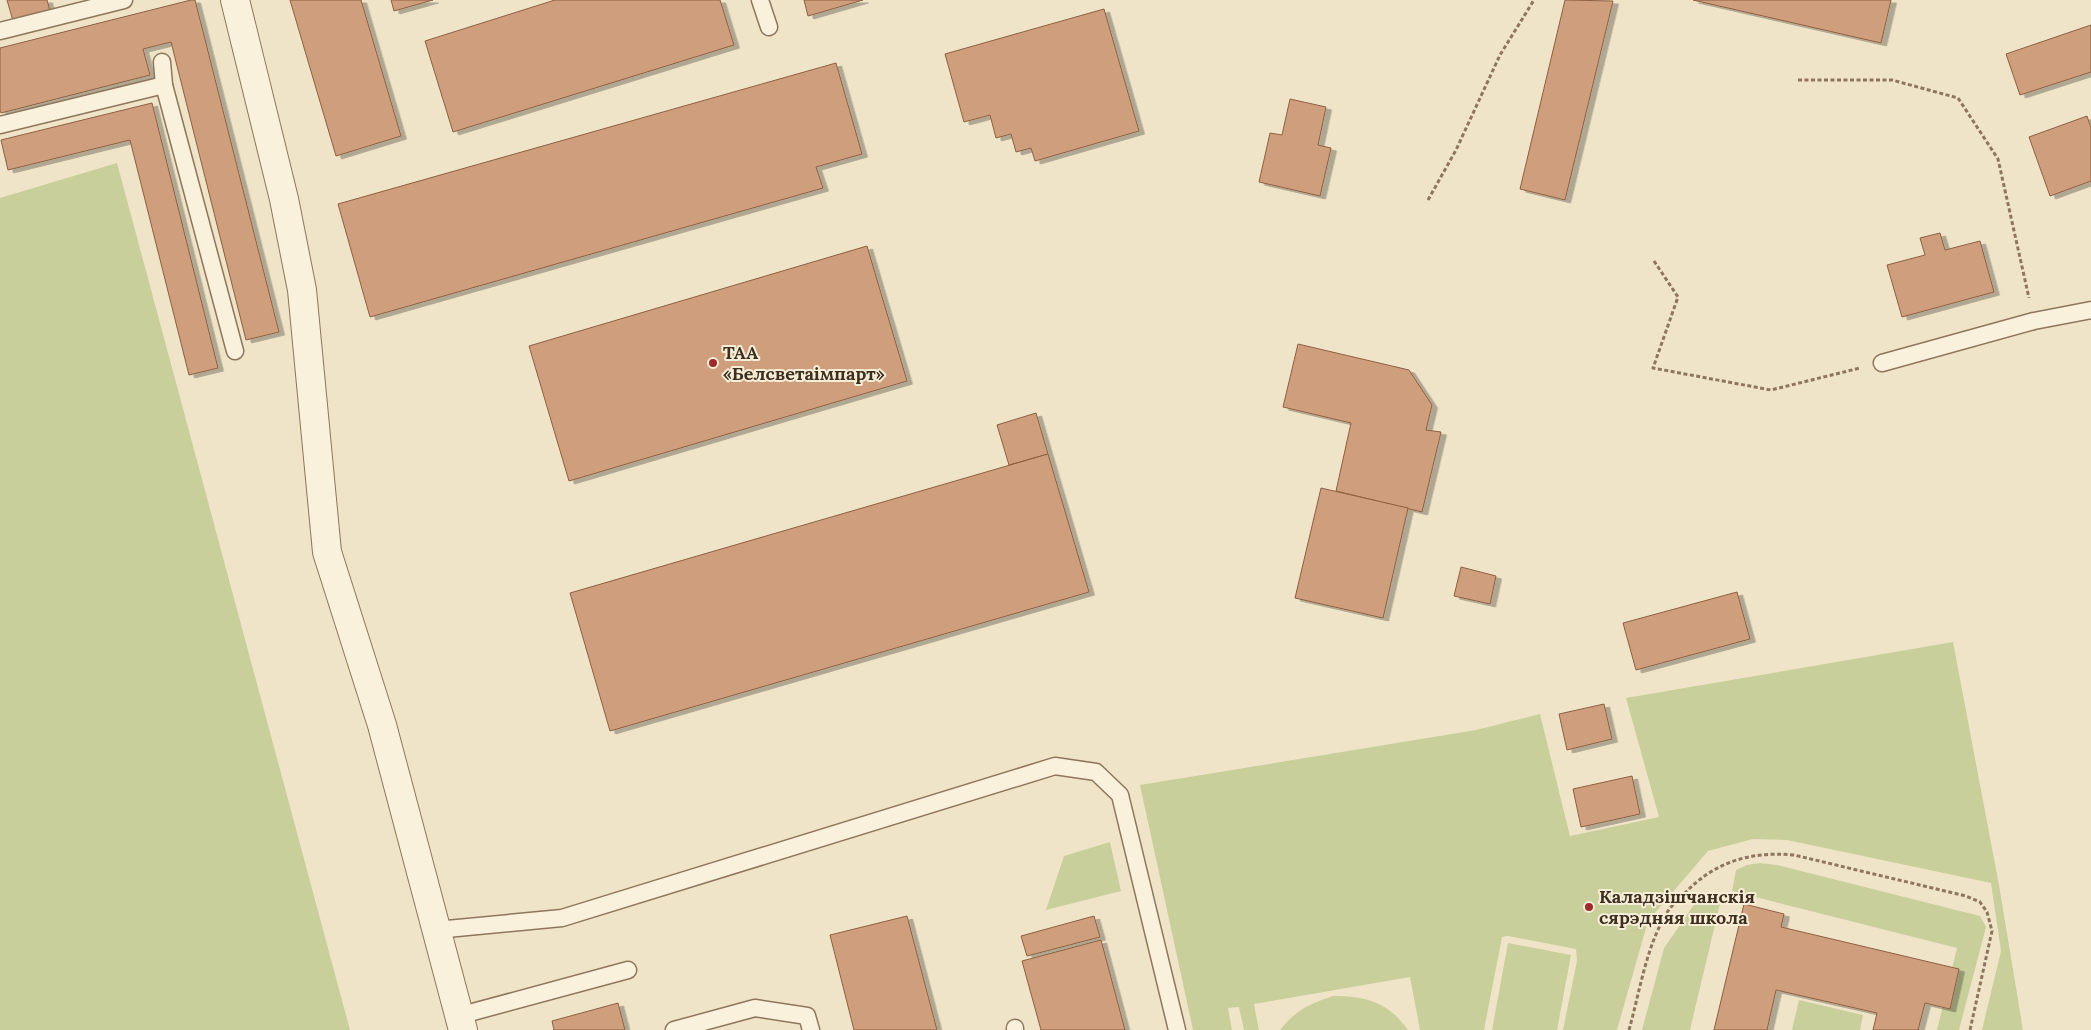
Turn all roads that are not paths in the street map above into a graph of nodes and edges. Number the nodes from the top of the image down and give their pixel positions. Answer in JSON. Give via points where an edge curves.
{"nodes":[{"id":1,"x":124,"y":0,"type":"edge"},
{"id":2,"x":235,"y":0,"type":"edge"},
{"id":3,"x":760,"y":0,"type":"edge"},
{"id":4,"x":68,"y":7,"type":"edge"},
{"id":5,"x":769,"y":27,"type":"dead end"},
{"id":6,"x":0,"y":31,"type":"edge"},
{"id":7,"x":162,"y":62,"type":"dead end"},
{"id":8,"x":164,"y":86,"type":"junction"},
{"id":9,"x":0,"y":125,"type":"edge"},
{"id":10,"x":2091,"y":310,"type":"edge"},
{"id":11,"x":235,"y":351,"type":"dead end"},
{"id":12,"x":1882,"y":363,"type":"road end"},
{"id":13,"x":436,"y":930,"type":"junction"},
{"id":14,"x":628,"y":970,"type":"dead end"},
{"id":15,"x":460,"y":1023,"type":"edge"},
{"id":16,"x":674,"y":1030,"type":"edge"},
{"id":17,"x":811,"y":1030,"type":"edge"},
{"id":18,"x":1177,"y":1030,"type":"edge"}],
"edges":[{"from":1,"to":4,"type":"lane"},
{"from":2,"to":13,"type":"street","via":[[284,199],[302,290],[327,552],[382,725]]},
{"from":3,"to":5,"type":"lane"},
{"from":4,"to":6,"type":"lane"},
{"from":7,"to":8,"type":"lane"},
{"from":8,"to":9,"type":"lane"},
{"from":8,"to":11,"type":"lane"},
{"from":10,"to":12,"type":"lane","via":[[2034,320]]},
{"from":13,"to":15,"type":"street"},
{"from":13,"to":18,"type":"lane","via":[[562,918],[1055,766],[1096,772],[1120,795]]},
{"from":14,"to":15,"type":"lane"},
{"from":16,"to":17,"type":"lane","via":[[755,1008],[807,1016]]}]}
